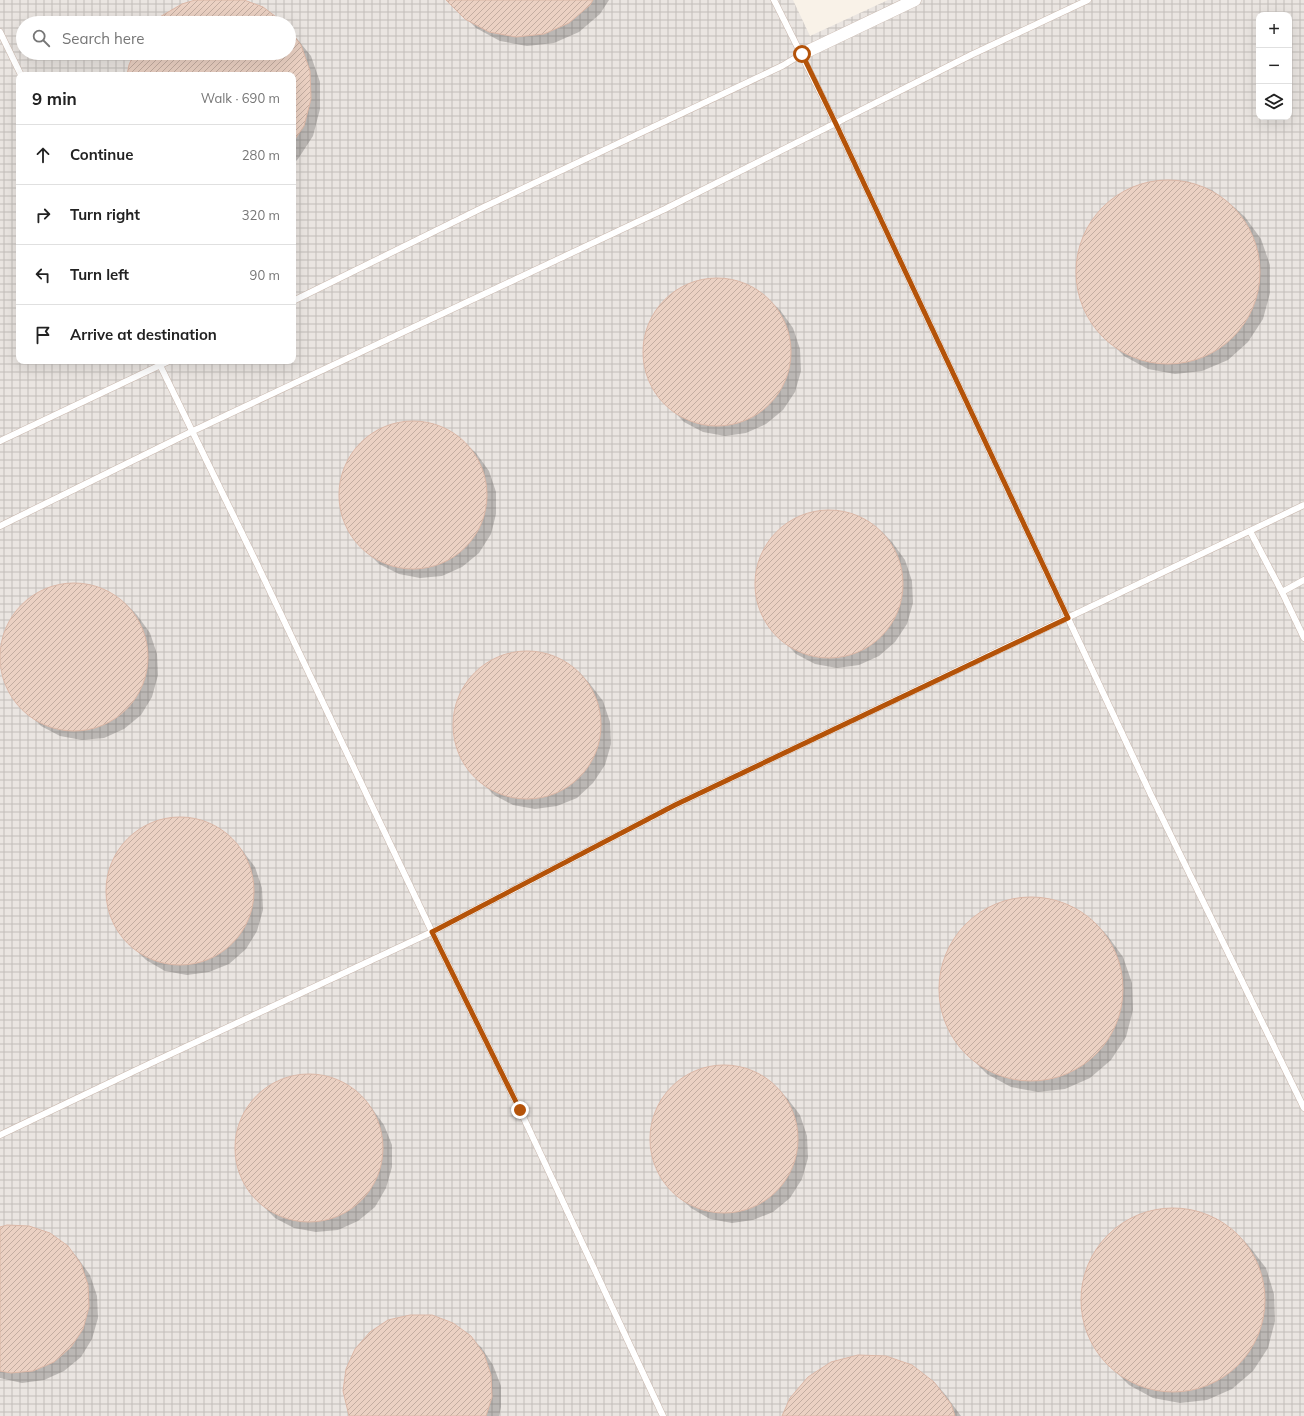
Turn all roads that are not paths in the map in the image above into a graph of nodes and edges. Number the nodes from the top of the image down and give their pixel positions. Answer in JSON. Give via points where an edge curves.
{"nodes":[{"id":1,"x":774,"y":0,"type":"edge"},
{"id":2,"x":915,"y":0,"type":"edge"},
{"id":3,"x":1088,"y":0,"type":"edge"},
{"id":4,"x":0,"y":32,"type":"edge"},
{"id":5,"x":802,"y":54,"type":"junction"},
{"id":6,"x":20,"y":72,"type":"edge"},
{"id":7,"x":836,"y":124,"type":"junction"},
{"id":8,"x":296,"y":300,"type":"edge"},
{"id":9,"x":157,"y":364,"type":"edge"},
{"id":10,"x":160,"y":364,"type":"edge"},
{"id":11,"x":193,"y":431,"type":"junction"},
{"id":12,"x":0,"y":441,"type":"edge"},
{"id":13,"x":1304,"y":505,"type":"edge"},
{"id":14,"x":0,"y":526,"type":"edge"},
{"id":15,"x":1250,"y":531,"type":"junction"},
{"id":16,"x":1304,"y":580,"type":"edge"},
{"id":17,"x":1282,"y":592,"type":"junction"},
{"id":18,"x":1068,"y":618,"type":"junction"},
{"id":19,"x":1304,"y":638,"type":"edge"},
{"id":20,"x":432,"y":932,"type":"junction"},
{"id":21,"x":1304,"y":1108,"type":"edge"},
{"id":22,"x":0,"y":1135,"type":"edge"},
{"id":23,"x":663,"y":1416,"type":"edge"}],
"edges":[{"from":1,"to":5,"type":"lane"},
{"from":2,"to":5,"type":"street"},
{"from":3,"to":7,"type":"lane","via":[[971,55]]},
{"from":4,"to":6,"type":"lane"},
{"from":5,"to":7,"type":"lane"},
{"from":5,"to":8,"type":"lane","via":[[782,66]]},
{"from":7,"to":11,"type":"lane","via":[[666,209]]},
{"from":7,"to":18,"type":"lane"},
{"from":9,"to":12,"type":"lane"},
{"from":10,"to":11,"type":"lane"},
{"from":11,"to":14,"type":"lane"},
{"from":11,"to":20,"type":"lane"},
{"from":13,"to":15,"type":"lane"},
{"from":15,"to":17,"type":"lane"},
{"from":15,"to":18,"type":"lane"},
{"from":16,"to":17,"type":"lane"},
{"from":17,"to":19,"type":"lane"},
{"from":18,"to":20,"type":"lane","via":[[675,805]]},
{"from":18,"to":21,"type":"lane","via":[[1151,795]]},
{"from":20,"to":22,"type":"lane"},
{"from":20,"to":23,"type":"lane","via":[[520,1110]]}]}
